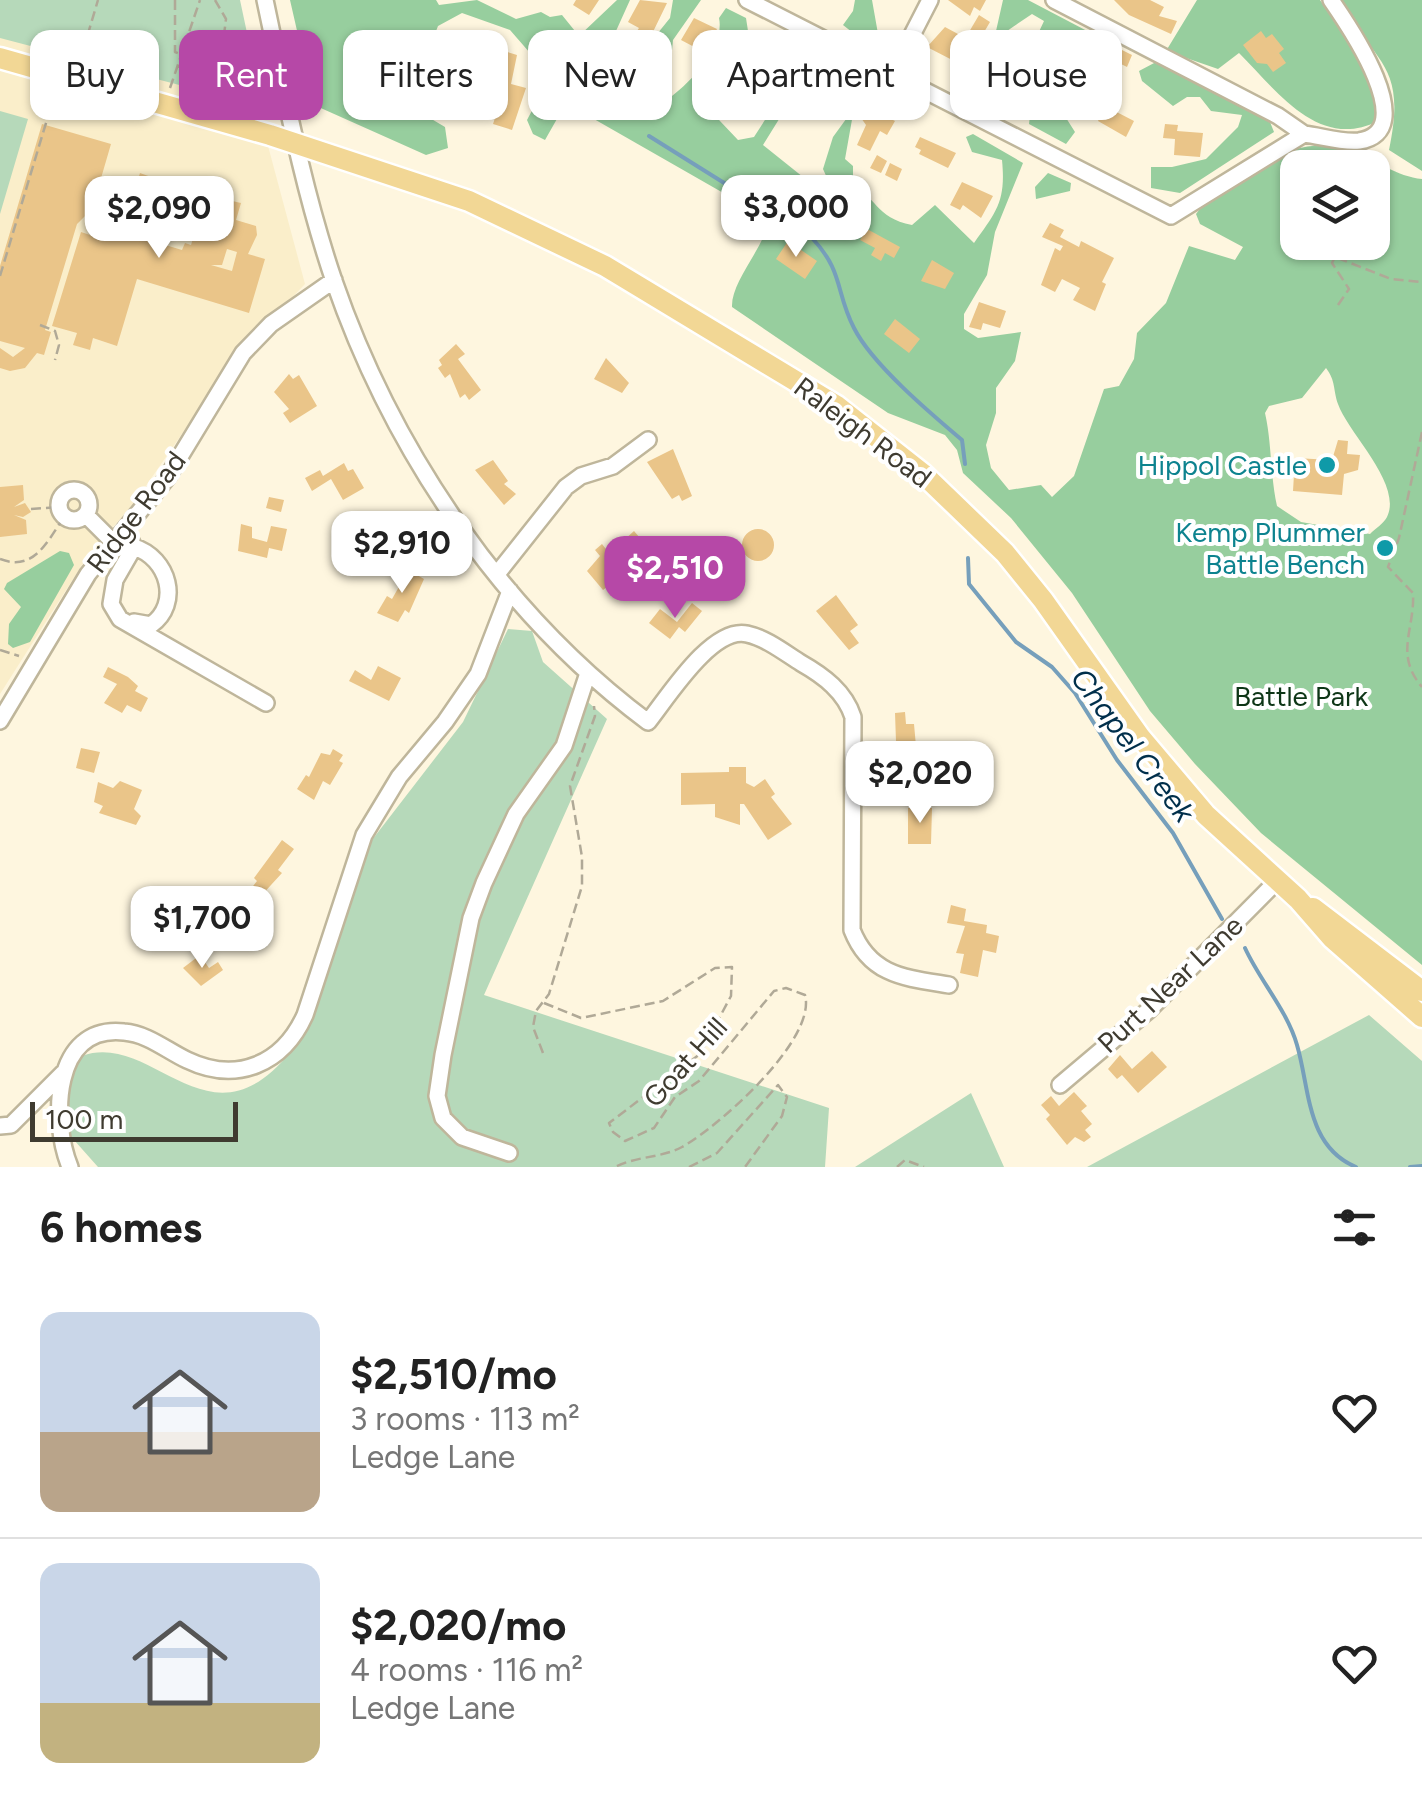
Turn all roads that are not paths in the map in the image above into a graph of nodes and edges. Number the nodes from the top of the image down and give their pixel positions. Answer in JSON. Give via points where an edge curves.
{"nodes":[{"id":1,"x":265,"y":0,"type":"edge"},
{"id":2,"x":747,"y":0,"type":"edge"},
{"id":3,"x":930,"y":0,"type":"edge"},
{"id":4,"x":1054,"y":0,"type":"edge"},
{"id":5,"x":1330,"y":0,"type":"edge"},
{"id":6,"x":806,"y":30,"type":"edge"},
{"id":7,"x":915,"y":30,"type":"edge"},
{"id":8,"x":0,"y":58,"type":"edge"},
{"id":9,"x":930,"y":93,"type":"edge"},
{"id":10,"x":1304,"y":134,"type":"junction"},
{"id":11,"x":295,"y":143,"type":"junction"},
{"id":12,"x":334,"y":280,"type":"junction"},
{"id":13,"x":648,"y":440,"type":"dead end"},
{"id":14,"x":86,"y":515,"type":"junction"},
{"id":15,"x":125,"y":530,"type":"junction"},
{"id":16,"x":113,"y":542,"type":"junction"},
{"id":17,"x":134,"y":546,"type":"junction"},
{"id":18,"x":497,"y":574,"type":"junction"},
{"id":19,"x":510,"y":591,"type":"junction"},
{"id":20,"x":120,"y":618,"type":"junction"},
{"id":21,"x":587,"y":676,"type":"junction"},
{"id":22,"x":266,"y":703,"type":"dead end"},
{"id":23,"x":0,"y":720,"type":"edge"},
{"id":24,"x":1277,"y":881,"type":"junction"},
{"id":25,"x":1298,"y":899,"type":"junction"},
{"id":26,"x":949,"y":985,"type":"dead end"},
{"id":27,"x":1422,"y":991,"type":"edge"},
{"id":28,"x":1422,"y":1018,"type":"edge"},
{"id":29,"x":63,"y":1073,"type":"junction"},
{"id":30,"x":1060,"y":1085,"type":"dead end"},
{"id":31,"x":0,"y":1126,"type":"edge"},
{"id":32,"x":513,"y":1159,"type":"edge"},
{"id":33,"x":70,"y":1167,"type":"edge"}],
"edges":[{"from":1,"to":11,"type":"street"},
{"from":2,"to":6,"type":"street"},
{"from":3,"to":7,"type":"street"},
{"from":4,"to":10,"type":"street"},
{"from":5,"to":10,"type":"street","via":[[1390,90],[1390,114],[1376,134],[1356,142]]},
{"from":8,"to":11,"type":"main road","name":"Raleigh Road"},
{"from":9,"to":10,"type":"street","via":[[1171,216]]},
{"from":11,"to":12,"type":"street"},
{"from":11,"to":24,"type":"main road","name":"Raleigh Road","via":[[468,200],[542,232],[837,406],[1004,553],[1164,768]]},
{"from":12,"to":15,"type":"street","name":"Ridge Road","via":[[254,340],[168,478]]},
{"from":12,"to":18,"type":"street","via":[[428,479]]},
{"from":13,"to":18,"type":"street","via":[[614,466],[566,487]]},
{"from":14,"to":14,"type":"street","via":[[88,498],[78,490],[65,493],[62,512],[76,520]]},
{"from":14,"to":16,"type":"street"},
{"from":15,"to":16,"type":"street","name":"Ridge Road"},
{"from":15,"to":17,"type":"street"},
{"from":16,"to":23,"type":"street","name":"Ridge Road"},
{"from":17,"to":20,"type":"street","via":[[112,592]]},
{"from":17,"to":20,"type":"street","via":[[167,580],[168,608],[151,625]]},
{"from":18,"to":19,"type":"street"},
{"from":19,"to":21,"type":"street"},
{"from":19,"to":29,"type":"street","via":[[470,687],[364,834],[305,1014],[285,1048],[264,1064],[222,1070],[140,1035],[109,1032],[84,1042]]},
{"from":20,"to":22,"type":"street"},
{"from":21,"to":26,"type":"street","via":[[648,722],[716,641],[745,634],[811,668],[842,693],[853,717],[852,930],[876,966],[894,976]]},
{"from":21,"to":32,"type":"street","via":[[564,746],[516,814],[484,883],[443,1055],[437,1096],[443,1118],[462,1137]]},
{"from":24,"to":25,"type":"main road","name":"Raleigh Road"},
{"from":24,"to":30,"type":"street","name":"Purt Near Lane","via":[[1150,1009]]},
{"from":25,"to":27,"type":"main road","name":"Raleigh Road"},
{"from":25,"to":28,"type":"main road","name":"Raleigh Road"},
{"from":29,"to":31,"type":"street","via":[[11,1125]]},
{"from":29,"to":33,"type":"street","via":[[61,1125]]}]}
